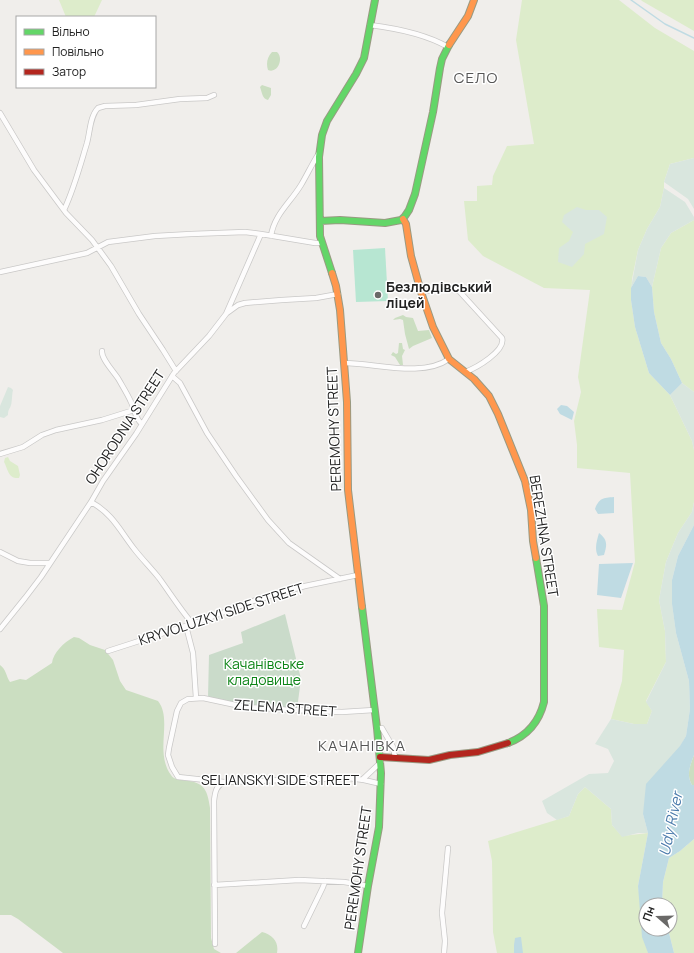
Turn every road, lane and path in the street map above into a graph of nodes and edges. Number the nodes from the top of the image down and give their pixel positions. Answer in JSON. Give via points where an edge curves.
{"nodes":[{"id":1,"x":375,"y":0,"type":"edge"},
{"id":2,"x":474,"y":0,"type":"edge"},
{"id":3,"x":370,"y":25,"type":"junction"},
{"id":4,"x":448,"y":47,"type":"junction"},
{"id":5,"x":214,"y":95,"type":"dead end"},
{"id":6,"x":0,"y":113,"type":"edge"},
{"id":7,"x":320,"y":151,"type":"junction"},
{"id":8,"x":64,"y":210,"type":"junction"},
{"id":9,"x":403,"y":219,"type":"junction"},
{"id":10,"x":320,"y":221,"type":"junction"},
{"id":11,"x":261,"y":234,"type":"junction"},
{"id":12,"x":271,"y":236,"type":"junction"},
{"id":13,"x":322,"y":243,"type":"junction"},
{"id":14,"x":98,"y":248,"type":"junction"},
{"id":15,"x":0,"y":272,"type":"edge"},
{"id":16,"x":421,"y":292,"type":"junction"},
{"id":17,"x":338,"y":294,"type":"junction"},
{"id":18,"x":226,"y":314,"type":"junction"},
{"id":19,"x":102,"y":352,"type":"dead end"},
{"id":20,"x":449,"y":359,"type":"junction"},
{"id":21,"x":344,"y":363,"type":"junction"},
{"id":22,"x":176,"y":371,"type":"junction"},
{"id":23,"x":465,"y":372,"type":"junction"},
{"id":24,"x":172,"y":376,"type":"junction"},
{"id":25,"x":134,"y":410,"type":"junction"},
{"id":26,"x":142,"y":424,"type":"junction"},
{"id":27,"x":0,"y":454,"type":"edge"},
{"id":28,"x":91,"y":502,"type":"junction"},
{"id":29,"x":0,"y":552,"type":"edge"},
{"id":30,"x":50,"y":563,"type":"junction"},
{"id":31,"x":358,"y":575,"type":"junction"},
{"id":32,"x":340,"y":578,"type":"junction"},
{"id":33,"x":192,"y":623,"type":"junction"},
{"id":34,"x":186,"y":626,"type":"junction"},
{"id":35,"x":0,"y":629,"type":"edge"},
{"id":36,"x":108,"y":651,"type":"dead end"},
{"id":37,"x":196,"y":698,"type":"junction"},
{"id":38,"x":374,"y":710,"type":"junction"},
{"id":39,"x":377,"y":728,"type":"junction"},
{"id":40,"x":395,"y":757,"type":"junction"},
{"id":41,"x":380,"y":760,"type":"junction"},
{"id":42,"x":362,"y":779,"type":"junction"},
{"id":43,"x":224,"y":782,"type":"junction"},
{"id":44,"x":381,"y":784,"type":"junction"},
{"id":45,"x":448,"y":848,"type":"dead end"},
{"id":46,"x":325,"y":881,"type":"junction"},
{"id":47,"x":214,"y":885,"type":"junction"},
{"id":48,"x":368,"y":886,"type":"junction"},
{"id":49,"x":304,"y":926,"type":"dead end"},
{"id":50,"x":215,"y":944,"type":"dead end"},
{"id":51,"x":358,"y":953,"type":"edge"},
{"id":52,"x":444,"y":953,"type":"edge"}],
"edges":[{"from":1,"to":3,"type":"street"},
{"from":2,"to":4,"type":"street","via":[[467,18]]},
{"from":3,"to":4,"type":"street","via":[[408,32],[436,40]]},
{"from":3,"to":7,"type":"street","via":[[367,49],[362,62],[327,121]]},
{"from":4,"to":9,"type":"street","via":[[441,63],[429,133],[412,202]]},
{"from":5,"to":8,"type":"street","via":[[207,98],[98,108],[93,116],[89,137]]},
{"from":6,"to":8,"type":"street","via":[[31,166]]},
{"from":7,"to":10,"type":"street","name":"PEREMOHY STREET"},
{"from":7,"to":12,"type":"street","via":[[300,186],[276,218]]},
{"from":8,"to":14,"type":"street"},
{"from":9,"to":10,"type":"street","via":[[390,223],[339,219]]},
{"from":9,"to":16,"type":"street","name":"BEREZHNA STREET"},
{"from":10,"to":13,"type":"street","name":"PEREMOHY STREET"},
{"from":11,"to":12,"type":"street"},
{"from":11,"to":14,"type":"street","via":[[228,232],[155,236],[108,242]]},
{"from":11,"to":18,"type":"street","name":"OHORODNIA STREET"},
{"from":12,"to":13,"type":"street"},
{"from":13,"to":17,"type":"street","name":"PEREMOHY STREET"},
{"from":14,"to":15,"type":"street","via":[[78,256]]},
{"from":14,"to":22,"type":"street"},
{"from":16,"to":20,"type":"street","name":"BEREZHNA STREET"},
{"from":16,"to":23,"type":"street","via":[[459,291],[502,338],[502,345],[496,352],[478,366]]},
{"from":17,"to":18,"type":"street","via":[[245,303]]},
{"from":17,"to":21,"type":"street","name":"PEREMOHY STREET"},
{"from":18,"to":22,"type":"street","name":"OHORODNIA STREET"},
{"from":19,"to":25,"type":"street","via":[[102,358],[118,378]]},
{"from":20,"to":21,"type":"street","via":[[439,365],[416,368]]},
{"from":20,"to":23,"type":"street","name":"BEREZHNA STREET"},
{"from":21,"to":31,"type":"street","name":"PEREMOHY STREET","via":[[347,402],[347,482]]},
{"from":22,"to":24,"type":"street","name":"OHORODNIA STREET"},
{"from":23,"to":40,"type":"street","name":"BEREZHNA STREET","via":[[482,388],[493,404],[527,487],[544,606],[544,708],[532,729],[498,747],[427,760]]},
{"from":24,"to":26,"type":"street","name":"OHORODNIA STREET"},
{"from":24,"to":32,"type":"street","via":[[180,383],[207,432],[268,520],[295,548]]},
{"from":25,"to":26,"type":"street"},
{"from":25,"to":27,"type":"street","via":[[56,430],[23,447]]},
{"from":26,"to":28,"type":"street","name":"OHORODNIA STREET"},
{"from":28,"to":30,"type":"street","name":"OHORODNIA STREET"},
{"from":28,"to":33,"type":"street","via":[[111,517]]},
{"from":29,"to":30,"type":"street","via":[[18,561]]},
{"from":30,"to":35,"type":"street","name":"OHORODNIA STREET","via":[[34,588]]},
{"from":31,"to":32,"type":"street","name":"KRYVOLUZKYI SIDE STREET"},
{"from":31,"to":38,"type":"street","name":"PEREMOHY STREET"},
{"from":32,"to":33,"type":"street","name":"KRYVOLUZKYI SIDE STREET","via":[[264,598]]},
{"from":33,"to":34,"type":"street","name":"KRYVOLUZKYI SIDE STREET"},
{"from":34,"to":36,"type":"street","name":"KRYVOLUZKYI SIDE STREET"},
{"from":34,"to":37,"type":"street","via":[[193,653]]},
{"from":37,"to":38,"type":"street","name":"ZELENA STREET","via":[[253,708],[339,712]]},
{"from":37,"to":43,"type":"street","name":"SELIANSKYI SIDE STREET","via":[[181,703],[175,719],[168,756],[178,777]]},
{"from":38,"to":39,"type":"street","name":"PEREMOHY STREET"},
{"from":39,"to":40,"type":"street","via":[[382,728],[393,747]]},
{"from":39,"to":41,"type":"street","name":"PEREMOHY STREET"},
{"from":40,"to":41,"type":"street","name":"BEREZHNA STREET"},
{"from":41,"to":42,"type":"street"},
{"from":41,"to":44,"type":"street","name":"PEREMOHY STREET"},
{"from":42,"to":43,"type":"street","name":"SELIANSKYI SIDE STREET"},
{"from":42,"to":44,"type":"street","name":"SELIANSKYI SIDE STREET"},
{"from":43,"to":47,"type":"street","via":[[216,789],[214,801]]},
{"from":44,"to":48,"type":"street","name":"PEREMOHY STREET","via":[[379,827]]},
{"from":45,"to":52,"type":"street","via":[[442,913]]},
{"from":46,"to":47,"type":"street","via":[[297,880]]},
{"from":46,"to":48,"type":"street"},
{"from":46,"to":49,"type":"street"},
{"from":47,"to":50,"type":"street"},
{"from":48,"to":51,"type":"street","name":"PEREMOHY STREET"}]}
